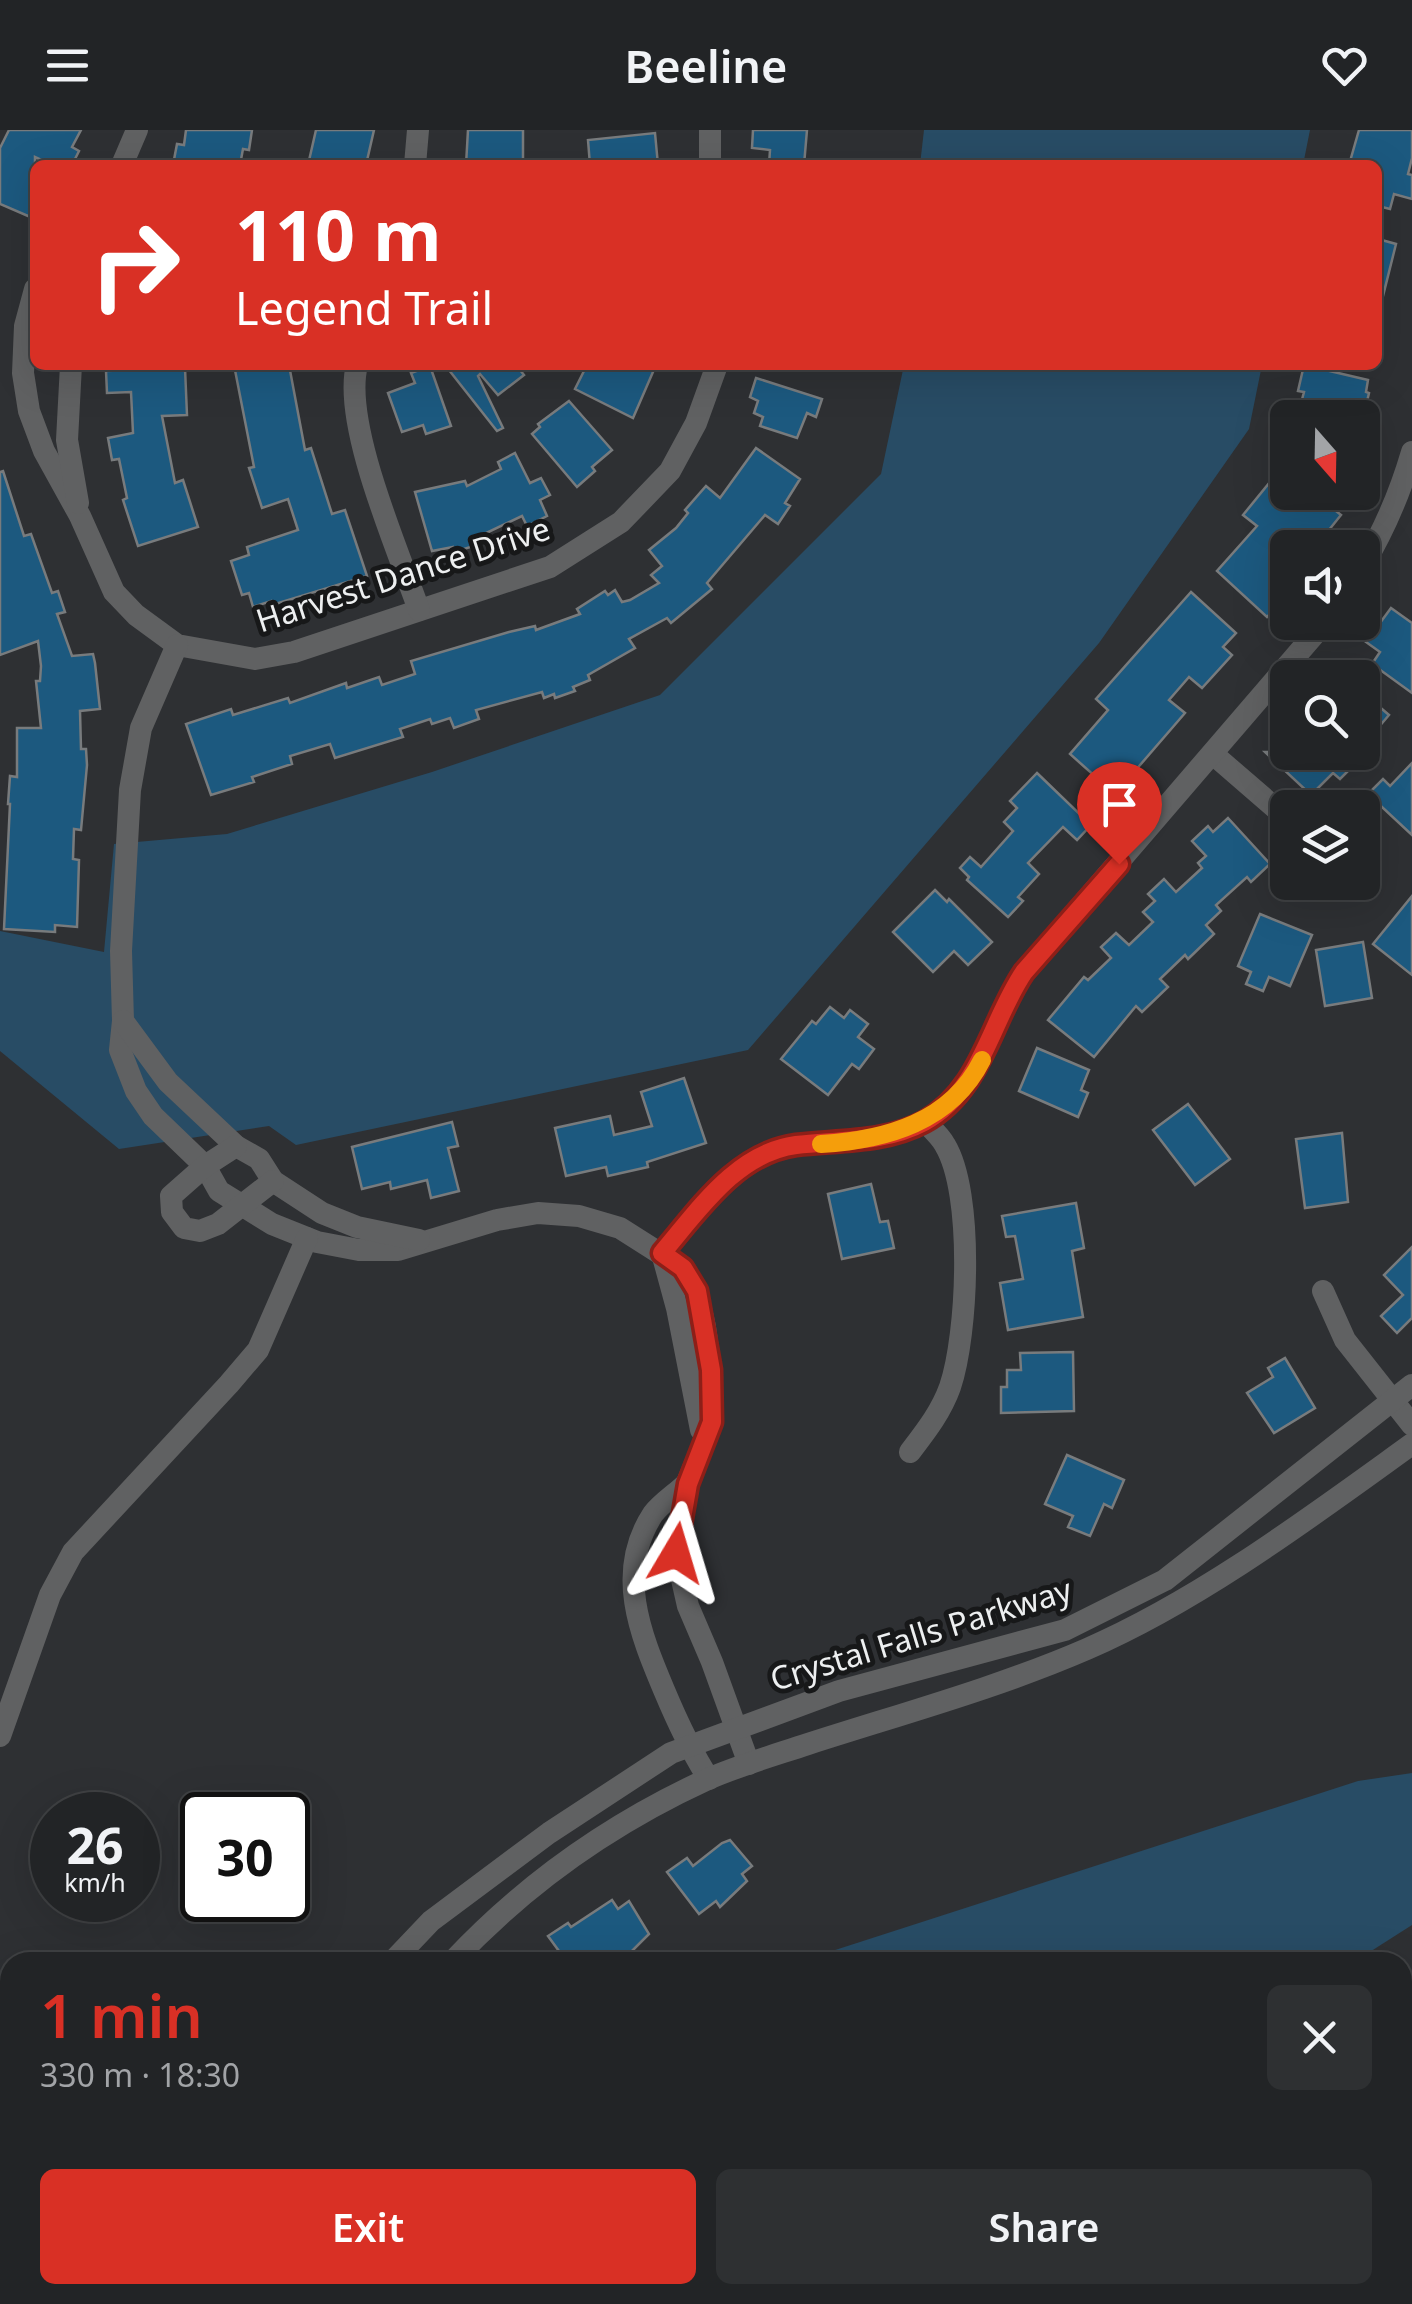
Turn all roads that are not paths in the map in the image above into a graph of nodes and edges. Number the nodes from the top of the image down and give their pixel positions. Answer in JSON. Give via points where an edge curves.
{"nodes":[{"id":1,"x":138,"y":130,"type":"edge"},
{"id":2,"x":418,"y":130,"type":"edge"},
{"id":3,"x":710,"y":130,"type":"edge"},
{"id":4,"x":124,"y":160,"type":"edge"},
{"id":5,"x":415,"y":160,"type":"edge"},
{"id":6,"x":710,"y":160,"type":"edge"},
{"id":7,"x":30,"y":310,"type":"edge"},
{"id":8,"x":29,"y":363,"type":"edge"},
{"id":9,"x":64,"y":370,"type":"edge"},
{"id":10,"x":356,"y":370,"type":"edge"},
{"id":11,"x":715,"y":370,"type":"edge"},
{"id":12,"x":1412,"y":452,"type":"edge"},
{"id":13,"x":80,"y":516,"type":"junction"},
{"id":14,"x":1380,"y":533,"type":"edge"},
{"id":15,"x":419,"y":610,"type":"junction"},
{"id":16,"x":1310,"y":640,"type":"edge"},
{"id":17,"x":177,"y":645,"type":"junction"},
{"id":18,"x":1214,"y":755,"type":"junction"},
{"id":19,"x":1270,"y":803,"type":"edge"},
{"id":20,"x":123,"y":1021,"type":"junction"},
{"id":21,"x":925,"y":1122,"type":"junction"},
{"id":22,"x":236,"y":1146,"type":"junction"},
{"id":23,"x":205,"y":1166,"type":"junction"},
{"id":24,"x":273,"y":1182,"type":"junction"},
{"id":25,"x":242,"y":1206,"type":"junction"},
{"id":26,"x":307,"y":1238,"type":"junction"},
{"id":27,"x":424,"y":1240,"type":"junction"},
{"id":28,"x":662,"y":1253,"type":"junction"},
{"id":29,"x":1323,"y":1291,"type":"dead end"},
{"id":30,"x":1412,"y":1385,"type":"edge"},
{"id":31,"x":1392,"y":1402,"type":"junction"},
{"id":32,"x":1412,"y":1426,"type":"edge"},
{"id":33,"x":1412,"y":1444,"type":"edge"},
{"id":34,"x":910,"y":1452,"type":"dead end"},
{"id":35,"x":688,"y":1484,"type":"junction"},
{"id":36,"x":737,"y":1730,"type":"junction"},
{"id":37,"x":0,"y":1736,"type":"edge"},
{"id":38,"x":688,"y":1747,"type":"junction"},
{"id":39,"x":749,"y":1764,"type":"junction"},
{"id":40,"x":709,"y":1779,"type":"junction"},
{"id":41,"x":402,"y":1952,"type":"edge"},
{"id":42,"x":461,"y":1952,"type":"edge"}],
"edges":[{"from":1,"to":4,"type":"street"},
{"from":2,"to":5,"type":"street"},
{"from":3,"to":6,"type":"street"},
{"from":7,"to":8,"type":"street","name":"Harvest Dance Drive"},
{"from":8,"to":13,"type":"street","name":"Harvest Dance Drive","via":[[29,411]]},
{"from":9,"to":13,"type":"street","name":"Harvest Dance Drive"},
{"from":10,"to":15,"type":"street","via":[[355,417]]},
{"from":11,"to":15,"type":"street","name":"Harvest Dance Drive","via":[[670,471],[620,522],[550,567]]},
{"from":12,"to":14,"type":"street"},
{"from":13,"to":17,"type":"street","name":"Harvest Dance Drive","via":[[114,592]]},
{"from":15,"to":17,"type":"street","name":"Harvest Dance Drive","via":[[255,659]]},
{"from":16,"to":18,"type":"street"},
{"from":17,"to":20,"type":"street","via":[[151,698],[134,763]]},
{"from":18,"to":19,"type":"street"},
{"from":18,"to":21,"type":"street","via":[[1024,972],[980,1066]]},
{"from":20,"to":22,"type":"street","via":[[168,1082]]},
{"from":20,"to":23,"type":"street","via":[[120,1050],[136,1091]]},
{"from":21,"to":28,"type":"street","via":[[867,1140],[764,1155],[716,1190]]},
{"from":21,"to":34,"type":"street","via":[[945,1144],[958,1178],[965,1266],[951,1384]]},
{"from":22,"to":23,"type":"street"},
{"from":22,"to":24,"type":"street","via":[[259,1159]]},
{"from":23,"to":25,"type":"street","via":[[219,1191]]},
{"from":23,"to":25,"type":"street","via":[[171,1196],[172,1212],[184,1228],[200,1231]]},
{"from":24,"to":25,"type":"street"},
{"from":24,"to":27,"type":"street","via":[[357,1227]]},
{"from":25,"to":26,"type":"street"},
{"from":26,"to":27,"type":"street","via":[[359,1250],[398,1250]]},
{"from":26,"to":37,"type":"street","via":[[258,1350],[73,1552],[50,1595]]},
{"from":27,"to":28,"type":"street","via":[[538,1213],[620,1228]]},
{"from":28,"to":35,"type":"street","via":[[704,1445]]},
{"from":29,"to":31,"type":"street","via":[[1345,1340]]},
{"from":30,"to":31,"type":"street","name":"Crystal Falls Parkway"},
{"from":31,"to":32,"type":"street"},
{"from":31,"to":36,"type":"street","name":"Crystal Falls Parkway","via":[[1165,1580],[1065,1630],[838,1691]]},
{"from":33,"to":39,"type":"street","name":"Crystal Falls Parkway","via":[[1165,1610],[1088,1649]]},
{"from":35,"to":36,"type":"street","via":[[676,1553],[681,1580]]},
{"from":35,"to":38,"type":"street","via":[[654,1513],[638,1547],[632,1590],[641,1637]]},
{"from":36,"to":38,"type":"street","name":"Crystal Falls Parkway"},
{"from":36,"to":39,"type":"street"},
{"from":38,"to":40,"type":"street"},
{"from":38,"to":41,"type":"street","name":"Crystal Falls Parkway","via":[[549,1833],[431,1921]]},
{"from":39,"to":40,"type":"street","name":"Crystal Falls Parkway"},
{"from":40,"to":42,"type":"street","name":"Crystal Falls Parkway","via":[[537,1881]]}]}
